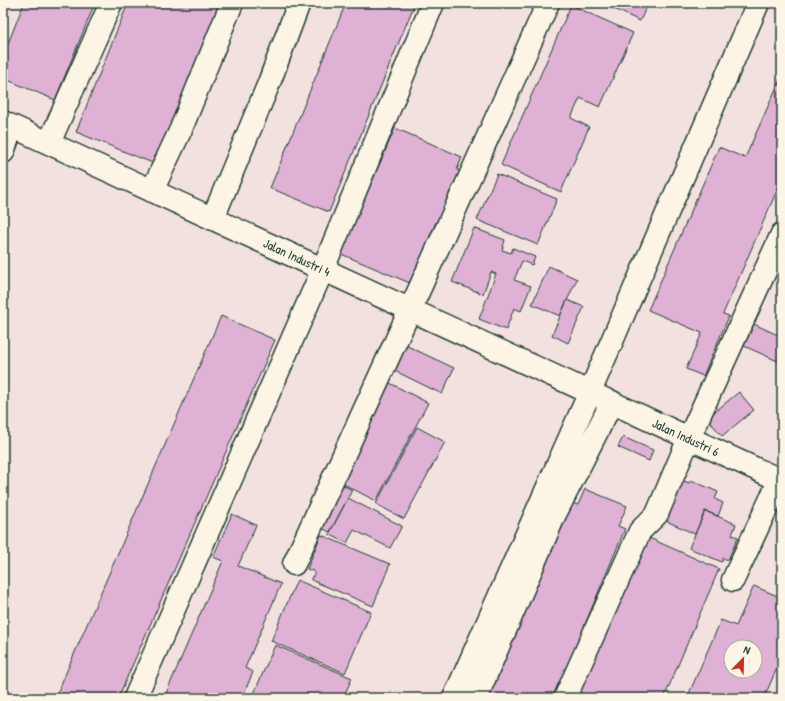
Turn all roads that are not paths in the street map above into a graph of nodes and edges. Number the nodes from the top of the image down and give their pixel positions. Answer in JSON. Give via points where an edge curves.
{"nodes":[{"id":1,"x":110,"y":3,"type":"edge"},
{"id":2,"x":232,"y":3,"type":"edge"},
{"id":3,"x":300,"y":3,"type":"edge"},
{"id":4,"x":433,"y":3,"type":"edge"},
{"id":5,"x":548,"y":3,"type":"edge"},
{"id":6,"x":758,"y":3,"type":"edge"},
{"id":7,"x":8,"y":124,"type":"edge"},
{"id":8,"x":49,"y":143,"type":"junction"},
{"id":9,"x":3,"y":152,"type":"edge"},
{"id":10,"x":152,"y":191,"type":"junction"},
{"id":11,"x":213,"y":218,"type":"junction"},
{"id":12,"x":782,"y":234,"type":"edge"},
{"id":13,"x":323,"y":269,"type":"junction"},
{"id":14,"x":410,"y":310,"type":"junction"},
{"id":15,"x":590,"y":392,"type":"junction"},
{"id":16,"x":612,"y":402,"type":"junction"},
{"id":17,"x":689,"y":438,"type":"junction"},
{"id":18,"x":781,"y":479,"type":"edge"},
{"id":19,"x":294,"y":564,"type":"dead end"},
{"id":20,"x":733,"y":580,"type":"dead end"},
{"id":21,"x":135,"y":698,"type":"edge"},
{"id":22,"x":454,"y":698,"type":"edge"},
{"id":23,"x":476,"y":698,"type":"edge"},
{"id":24,"x":566,"y":698,"type":"edge"}],
"edges":[{"from":1,"to":8,"type":"street"},
{"from":2,"to":10,"type":"street","via":[[181,129]]},
{"from":3,"to":11,"type":"street"},
{"from":4,"to":13,"type":"street"},
{"from":5,"to":14,"type":"street"},
{"from":6,"to":15,"type":"street"},
{"from":7,"to":8,"type":"street","name":"Jalan Industri 4"},
{"from":7,"to":9,"type":"street"},
{"from":8,"to":10,"type":"street","name":"Jalan Industri 4"},
{"from":10,"to":11,"type":"street","name":"Jalan Industri 4"},
{"from":11,"to":13,"type":"street","name":"Jalan Industri 4"},
{"from":12,"to":17,"type":"street"},
{"from":13,"to":14,"type":"street","name":"Jalan Industri 4"},
{"from":13,"to":21,"type":"street"},
{"from":14,"to":15,"type":"street","name":"Jalan Industri 4"},
{"from":14,"to":19,"type":"street"},
{"from":15,"to":16,"type":"street","name":"Jalan Industri 6"},
{"from":15,"to":22,"type":"street"},
{"from":16,"to":17,"type":"street","name":"Jalan Industri 6"},
{"from":16,"to":23,"type":"street","via":[[555,514]]},
{"from":17,"to":18,"type":"street","name":"Jalan Industri 6"},
{"from":17,"to":24,"type":"street","via":[[657,514],[640,531]]},
{"from":18,"to":20,"type":"street"}]}
